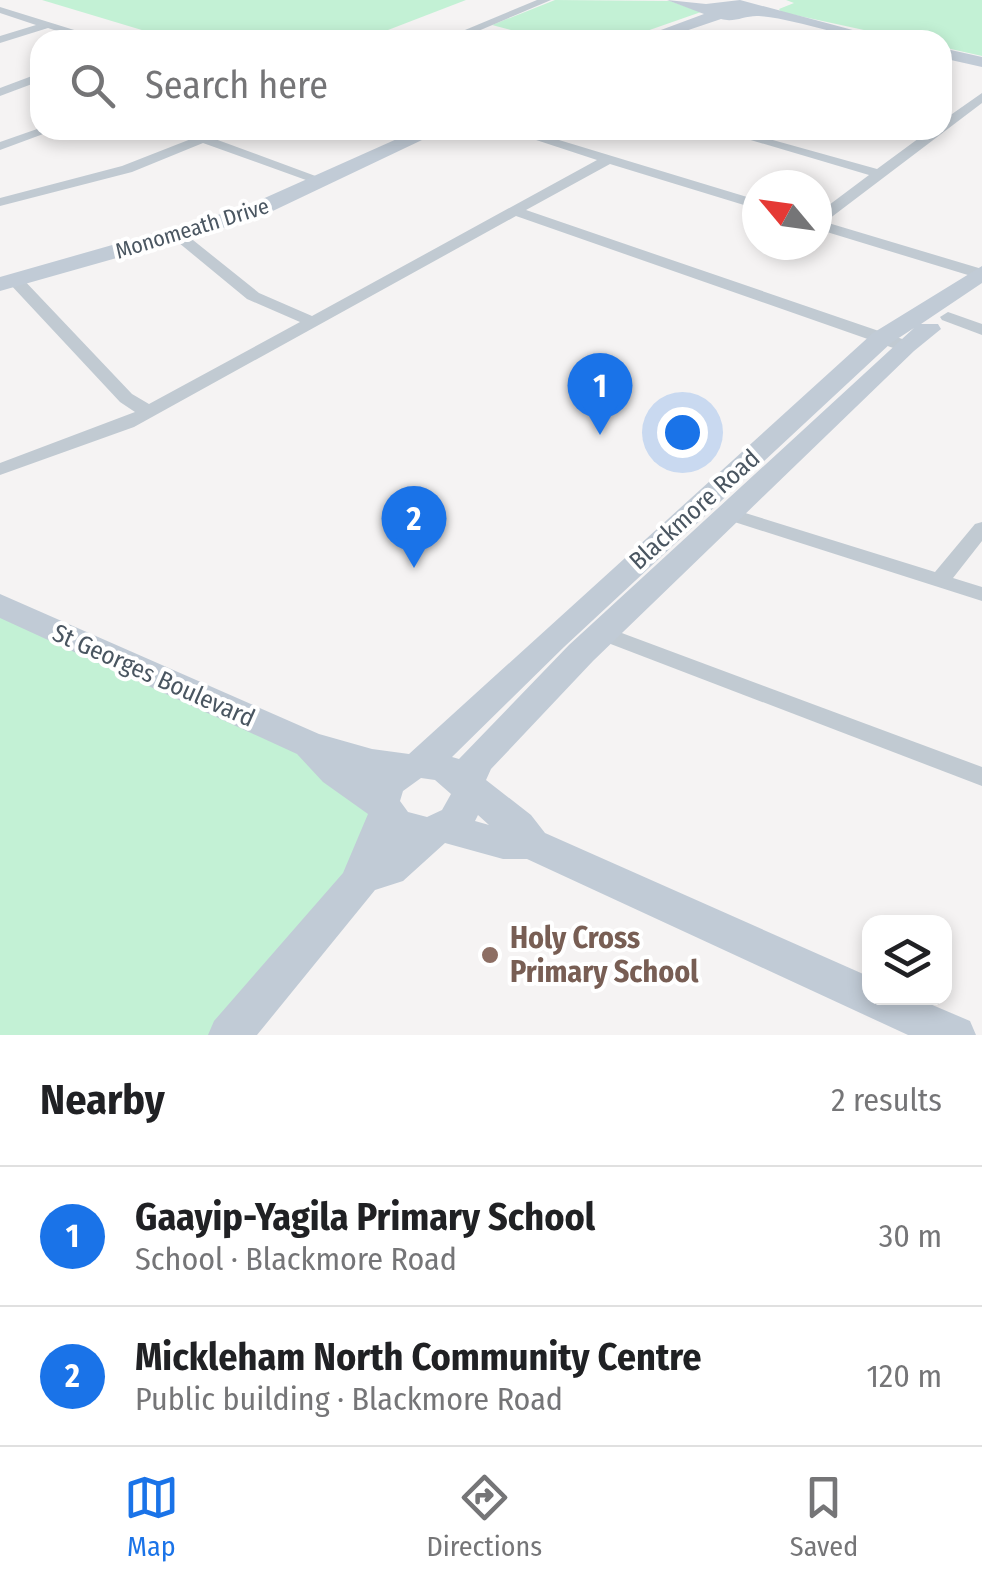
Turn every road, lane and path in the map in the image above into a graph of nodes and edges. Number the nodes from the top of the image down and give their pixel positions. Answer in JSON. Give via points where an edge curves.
{"nodes":[{"id":1,"x":546,"y":0,"type":"edge"},
{"id":2,"x":676,"y":0,"type":"edge"},
{"id":3,"x":712,"y":7,"type":"edge"},
{"id":4,"x":747,"y":8,"type":"edge"},
{"id":5,"x":0,"y":10,"type":"edge"},
{"id":6,"x":47,"y":25,"type":"junction"},
{"id":7,"x":30,"y":30,"type":"edge"},
{"id":8,"x":31,"y":30,"type":"edge"},
{"id":9,"x":63,"y":30,"type":"edge"},
{"id":10,"x":476,"y":30,"type":"edge"},
{"id":11,"x":663,"y":30,"type":"edge"},
{"id":12,"x":819,"y":30,"type":"edge"},
{"id":13,"x":840,"y":30,"type":"edge"},
{"id":14,"x":0,"y":40,"type":"edge"},
{"id":15,"x":952,"y":58,"type":"edge"},
{"id":16,"x":982,"y":65,"type":"edge"},
{"id":17,"x":30,"y":82,"type":"edge"},
{"id":18,"x":0,"y":92,"type":"edge"},
{"id":19,"x":982,"y":98,"type":"edge"},
{"id":20,"x":952,"y":118,"type":"edge"},
{"id":21,"x":30,"y":136,"type":"edge"},
{"id":22,"x":201,"y":140,"type":"edge"},
{"id":23,"x":207,"y":140,"type":"edge"},
{"id":24,"x":412,"y":140,"type":"edge"},
{"id":25,"x":544,"y":140,"type":"edge"},
{"id":26,"x":758,"y":140,"type":"edge"},
{"id":27,"x":923,"y":140,"type":"edge"},
{"id":28,"x":0,"y":146,"type":"edge"},
{"id":29,"x":608,"y":160,"type":"junction"},
{"id":30,"x":879,"y":174,"type":"junction"},
{"id":31,"x":322,"y":182,"type":"junction"},
{"id":32,"x":742,"y":200,"type":"edge"},
{"id":33,"x":0,"y":202,"type":"edge"},
{"id":34,"x":832,"y":210,"type":"edge"},
{"id":35,"x":517,"y":212,"type":"junction"},
{"id":36,"x":832,"y":227,"type":"edge"},
{"id":37,"x":178,"y":235,"type":"junction"},
{"id":38,"x":981,"y":273,"type":"edge"},
{"id":39,"x":8,"y":282,"type":"edge"},
{"id":40,"x":982,"y":295,"type":"edge"},
{"id":41,"x":948,"y":317,"type":"junction"},
{"id":42,"x":313,"y":322,"type":"junction"},
{"id":43,"x":982,"y":330,"type":"edge"},
{"id":44,"x":894,"y":342,"type":"junction"},
{"id":45,"x":148,"y":412,"type":"junction"},
{"id":46,"x":0,"y":470,"type":"edge"},
{"id":47,"x":729,"y":514,"type":"junction"},
{"id":48,"x":982,"y":528,"type":"edge"},
{"id":49,"x":940,"y":580,"type":"junction"},
{"id":50,"x":982,"y":594,"type":"edge"},
{"id":51,"x":0,"y":605,"type":"edge"},
{"id":52,"x":603,"y":633,"type":"junction"},
{"id":53,"x":308,"y":744,"type":"junction"},
{"id":54,"x":415,"y":766,"type":"junction"},
{"id":55,"x":982,"y":777,"type":"edge"},
{"id":56,"x":469,"y":787,"type":"junction"},
{"id":57,"x":384,"y":809,"type":"junction"},
{"id":58,"x":438,"y":831,"type":"junction"},
{"id":59,"x":531,"y":844,"type":"junction"},
{"id":60,"x":361,"y":880,"type":"junction"},
{"id":61,"x":862,"y":993,"type":"edge"},
{"id":62,"x":888,"y":1005,"type":"edge"},
{"id":63,"x":230,"y":1035,"type":"edge"},
{"id":64,"x":954,"y":1035,"type":"edge"}],
"edges":[{"from":1,"to":10,"type":"street"},
{"from":2,"to":3,"type":"street"},
{"from":3,"to":4,"type":"street"},
{"from":3,"to":11,"type":"street"},
{"from":4,"to":12,"type":"street"},
{"from":4,"to":13,"type":"street"},
{"from":5,"to":6,"type":"street"},
{"from":6,"to":8,"type":"street"},
{"from":6,"to":9,"type":"street"},
{"from":7,"to":14,"type":"street"},
{"from":15,"to":16,"type":"street"},
{"from":17,"to":18,"type":"street"},
{"from":19,"to":20,"type":"street"},
{"from":21,"to":28,"type":"street"},
{"from":22,"to":33,"type":"street","via":[[119,172]]},
{"from":23,"to":31,"type":"street"},
{"from":24,"to":31,"type":"street","name":"Monomeath Drive"},
{"from":25,"to":29,"type":"street"},
{"from":26,"to":30,"type":"street"},
{"from":27,"to":30,"type":"street"},
{"from":29,"to":32,"type":"street"},
{"from":29,"to":35,"type":"street"},
{"from":30,"to":34,"type":"street"},
{"from":31,"to":37,"type":"street","name":"Monomeath Drive"},
{"from":35,"to":42,"type":"street"},
{"from":35,"to":44,"type":"street"},
{"from":36,"to":38,"type":"street"},
{"from":37,"to":39,"type":"street","name":"Monomeath Drive"},
{"from":37,"to":42,"type":"street","via":[[253,296]]},
{"from":38,"to":44,"type":"street","name":"Blackmore Road"},
{"from":39,"to":45,"type":"street"},
{"from":40,"to":41,"type":"street","name":"Blackmore Road"},
{"from":41,"to":43,"type":"street"},
{"from":41,"to":44,"type":"street","name":"Blackmore Road"},
{"from":42,"to":45,"type":"street"},
{"from":44,"to":47,"type":"street","name":"Blackmore Road"},
{"from":44,"to":54,"type":"street","name":"Blackmore Road"},
{"from":45,"to":46,"type":"street"},
{"from":47,"to":49,"type":"street"},
{"from":47,"to":52,"type":"street","name":"Blackmore Road"},
{"from":48,"to":49,"type":"street"},
{"from":49,"to":50,"type":"street"},
{"from":51,"to":53,"type":"street","name":"St Georges Boulevard"},
{"from":52,"to":55,"type":"street"},
{"from":52,"to":56,"type":"street","name":"Blackmore Road","via":[[476,760]]},
{"from":53,"to":54,"type":"street","name":"St Georges Boulevard","via":[[372,763]]},
{"from":53,"to":57,"type":"street","name":"St Georges Boulevard"},
{"from":54,"to":56,"type":"street","via":[[446,769]]},
{"from":54,"to":57,"type":"street","via":[[387,784]]},
{"from":56,"to":58,"type":"street","via":[[464,811]]},
{"from":56,"to":59,"type":"street"},
{"from":57,"to":58,"type":"street","via":[[406,828]]},
{"from":57,"to":60,"type":"street"},
{"from":58,"to":59,"type":"street"},
{"from":58,"to":60,"type":"street","via":[[388,870]]},
{"from":59,"to":61,"type":"street"},
{"from":60,"to":63,"type":"street"},
{"from":62,"to":64,"type":"street"}]}
